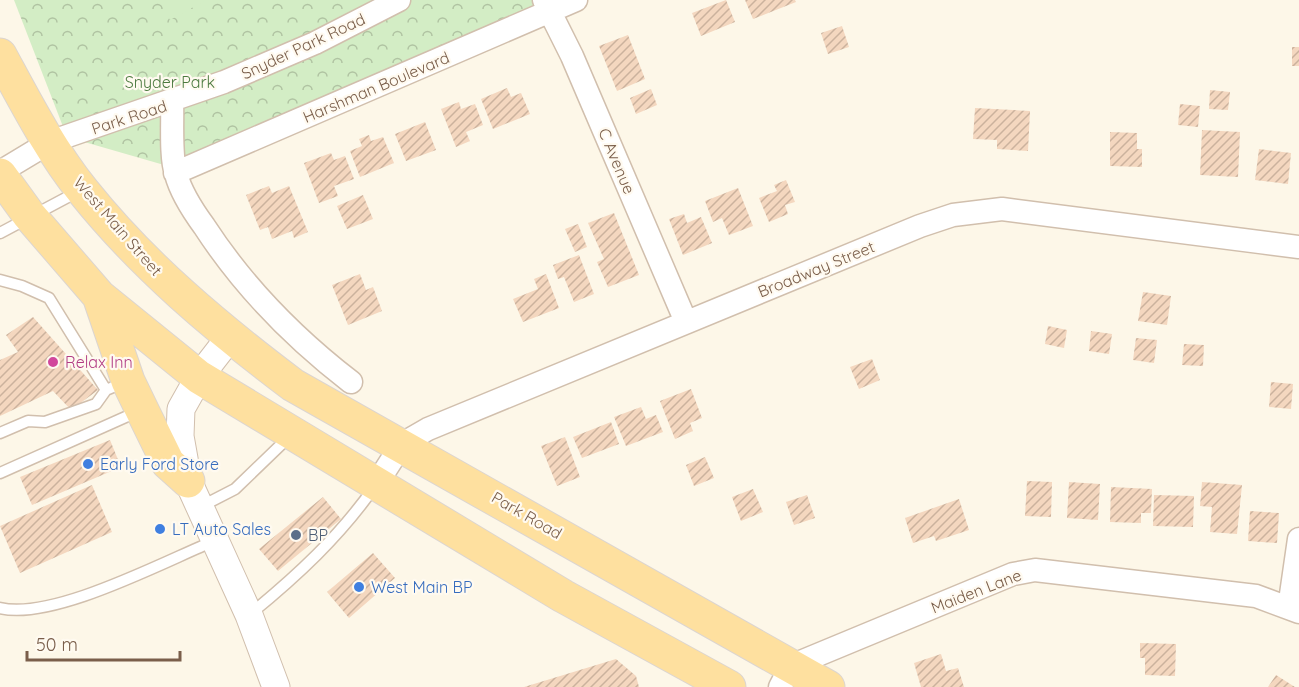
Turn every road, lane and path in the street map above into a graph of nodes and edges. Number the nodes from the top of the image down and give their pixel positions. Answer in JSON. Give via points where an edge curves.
{"nodes":[{"id":1,"x":399,"y":0,"type":"edge"},
{"id":2,"x":576,"y":0,"type":"edge"},
{"id":3,"x":548,"y":5,"type":"edge"},
{"id":4,"x":0,"y":55,"type":"edge"},
{"id":5,"x":172,"y":101,"type":"junction"},
{"id":6,"x":50,"y":142,"type":"junction"},
{"id":7,"x":0,"y":174,"type":"edge"},
{"id":8,"x":175,"y":174,"type":"junction"},
{"id":9,"x":82,"y":190,"type":"junction"},
{"id":10,"x":29,"y":215,"type":"junction"},
{"id":11,"x":0,"y":233,"type":"edge"},
{"id":12,"x":1299,"y":247,"type":"edge"},
{"id":13,"x":0,"y":281,"type":"edge"},
{"id":14,"x":99,"y":296,"type":"junction"},
{"id":15,"x":686,"y":322,"type":"junction"},
{"id":16,"x":230,"y":337,"type":"junction"},
{"id":17,"x":199,"y":377,"type":"junction"},
{"id":18,"x":351,"y":382,"type":"dead end"},
{"id":19,"x":117,"y":386,"type":"junction"},
{"id":20,"x":142,"y":410,"type":"junction"},
{"id":21,"x":0,"y":433,"type":"edge"},
{"id":22,"x":293,"y":434,"type":"junction"},
{"id":23,"x":402,"y":444,"type":"junction"},
{"id":24,"x":0,"y":473,"type":"edge"},
{"id":25,"x":377,"y":483,"type":"junction"},
{"id":26,"x":194,"y":494,"type":"junction"},
{"id":27,"x":1299,"y":539,"type":"edge"},
{"id":28,"x":215,"y":540,"type":"junction"},
{"id":29,"x":0,"y":608,"type":"edge"},
{"id":30,"x":1294,"y":610,"type":"edge"},
{"id":31,"x":249,"y":615,"type":"junction"},
{"id":32,"x":786,"y":676,"type":"edge"},
{"id":33,"x":276,"y":687,"type":"edge"},
{"id":34,"x":729,"y":687,"type":"edge"},
{"id":35,"x":828,"y":687,"type":"edge"}],
"edges":[{"from":1,"to":5,"type":"street","name":"Snyder Park Road","via":[[315,43]]},
{"from":2,"to":3,"type":"street","name":"Harshman Boulevard"},
{"from":3,"to":8,"type":"street","name":"Harshman Boulevard"},
{"from":3,"to":15,"type":"street","name":"C Avenue"},
{"from":4,"to":6,"type":"main road","name":"West Main Street"},
{"from":5,"to":6,"type":"street","name":"Park Road"},
{"from":5,"to":8,"type":"street","name":"Park Road"},
{"from":6,"to":7,"type":"street","name":"Park Road"},
{"from":6,"to":9,"type":"main road","name":"West Main Street"},
{"from":7,"to":10,"type":"main road"},
{"from":8,"to":18,"type":"street","name":"Park Road","via":[[208,233],[254,292],[289,329]]},
{"from":9,"to":10,"type":"lane"},
{"from":9,"to":16,"type":"main road","name":"West Main Street","via":[[151,267]]},
{"from":10,"to":11,"type":"lane"},
{"from":10,"to":14,"type":"main road"},
{"from":12,"to":15,"type":"street","name":"Broadway Street","via":[[1002,209],[980,210],[920,226]]},
{"from":13,"to":19,"type":"lane","via":[[50,298]]},
{"from":14,"to":17,"type":"main road"},
{"from":14,"to":19,"type":"main road"},
{"from":15,"to":23,"type":"street","name":"Broadway Street","via":[[428,429]]},
{"from":16,"to":17,"type":"street"},
{"from":16,"to":23,"type":"main road","name":"Park Road","via":[[293,384]]},
{"from":17,"to":22,"type":"main road"},
{"from":17,"to":26,"type":"street","via":[[181,409],[180,436]]},
{"from":19,"to":20,"type":"main road"},
{"from":19,"to":21,"type":"lane","via":[[96,404]]},
{"from":20,"to":24,"type":"lane"},
{"from":20,"to":26,"type":"main road","via":[[168,462]]},
{"from":22,"to":25,"type":"main road"},
{"from":22,"to":26,"type":"lane","via":[[235,489]]},
{"from":23,"to":25,"type":"street","name":"Broadway Street"},
{"from":23,"to":32,"type":"main road","name":"Park Road"},
{"from":25,"to":31,"type":"lane","via":[[347,525],[290,582]]},
{"from":25,"to":34,"type":"main road","via":[[563,596]]},
{"from":26,"to":28,"type":"street"},
{"from":27,"to":30,"type":"street"},
{"from":28,"to":29,"type":"lane","via":[[77,598],[41,608]]},
{"from":28,"to":31,"type":"street"},
{"from":30,"to":32,"type":"street","name":"Maiden Lane","via":[[1256,596],[1035,570],[1013,574]]},
{"from":31,"to":33,"type":"street"},
{"from":32,"to":35,"type":"main road","name":"Park Road"}]}
